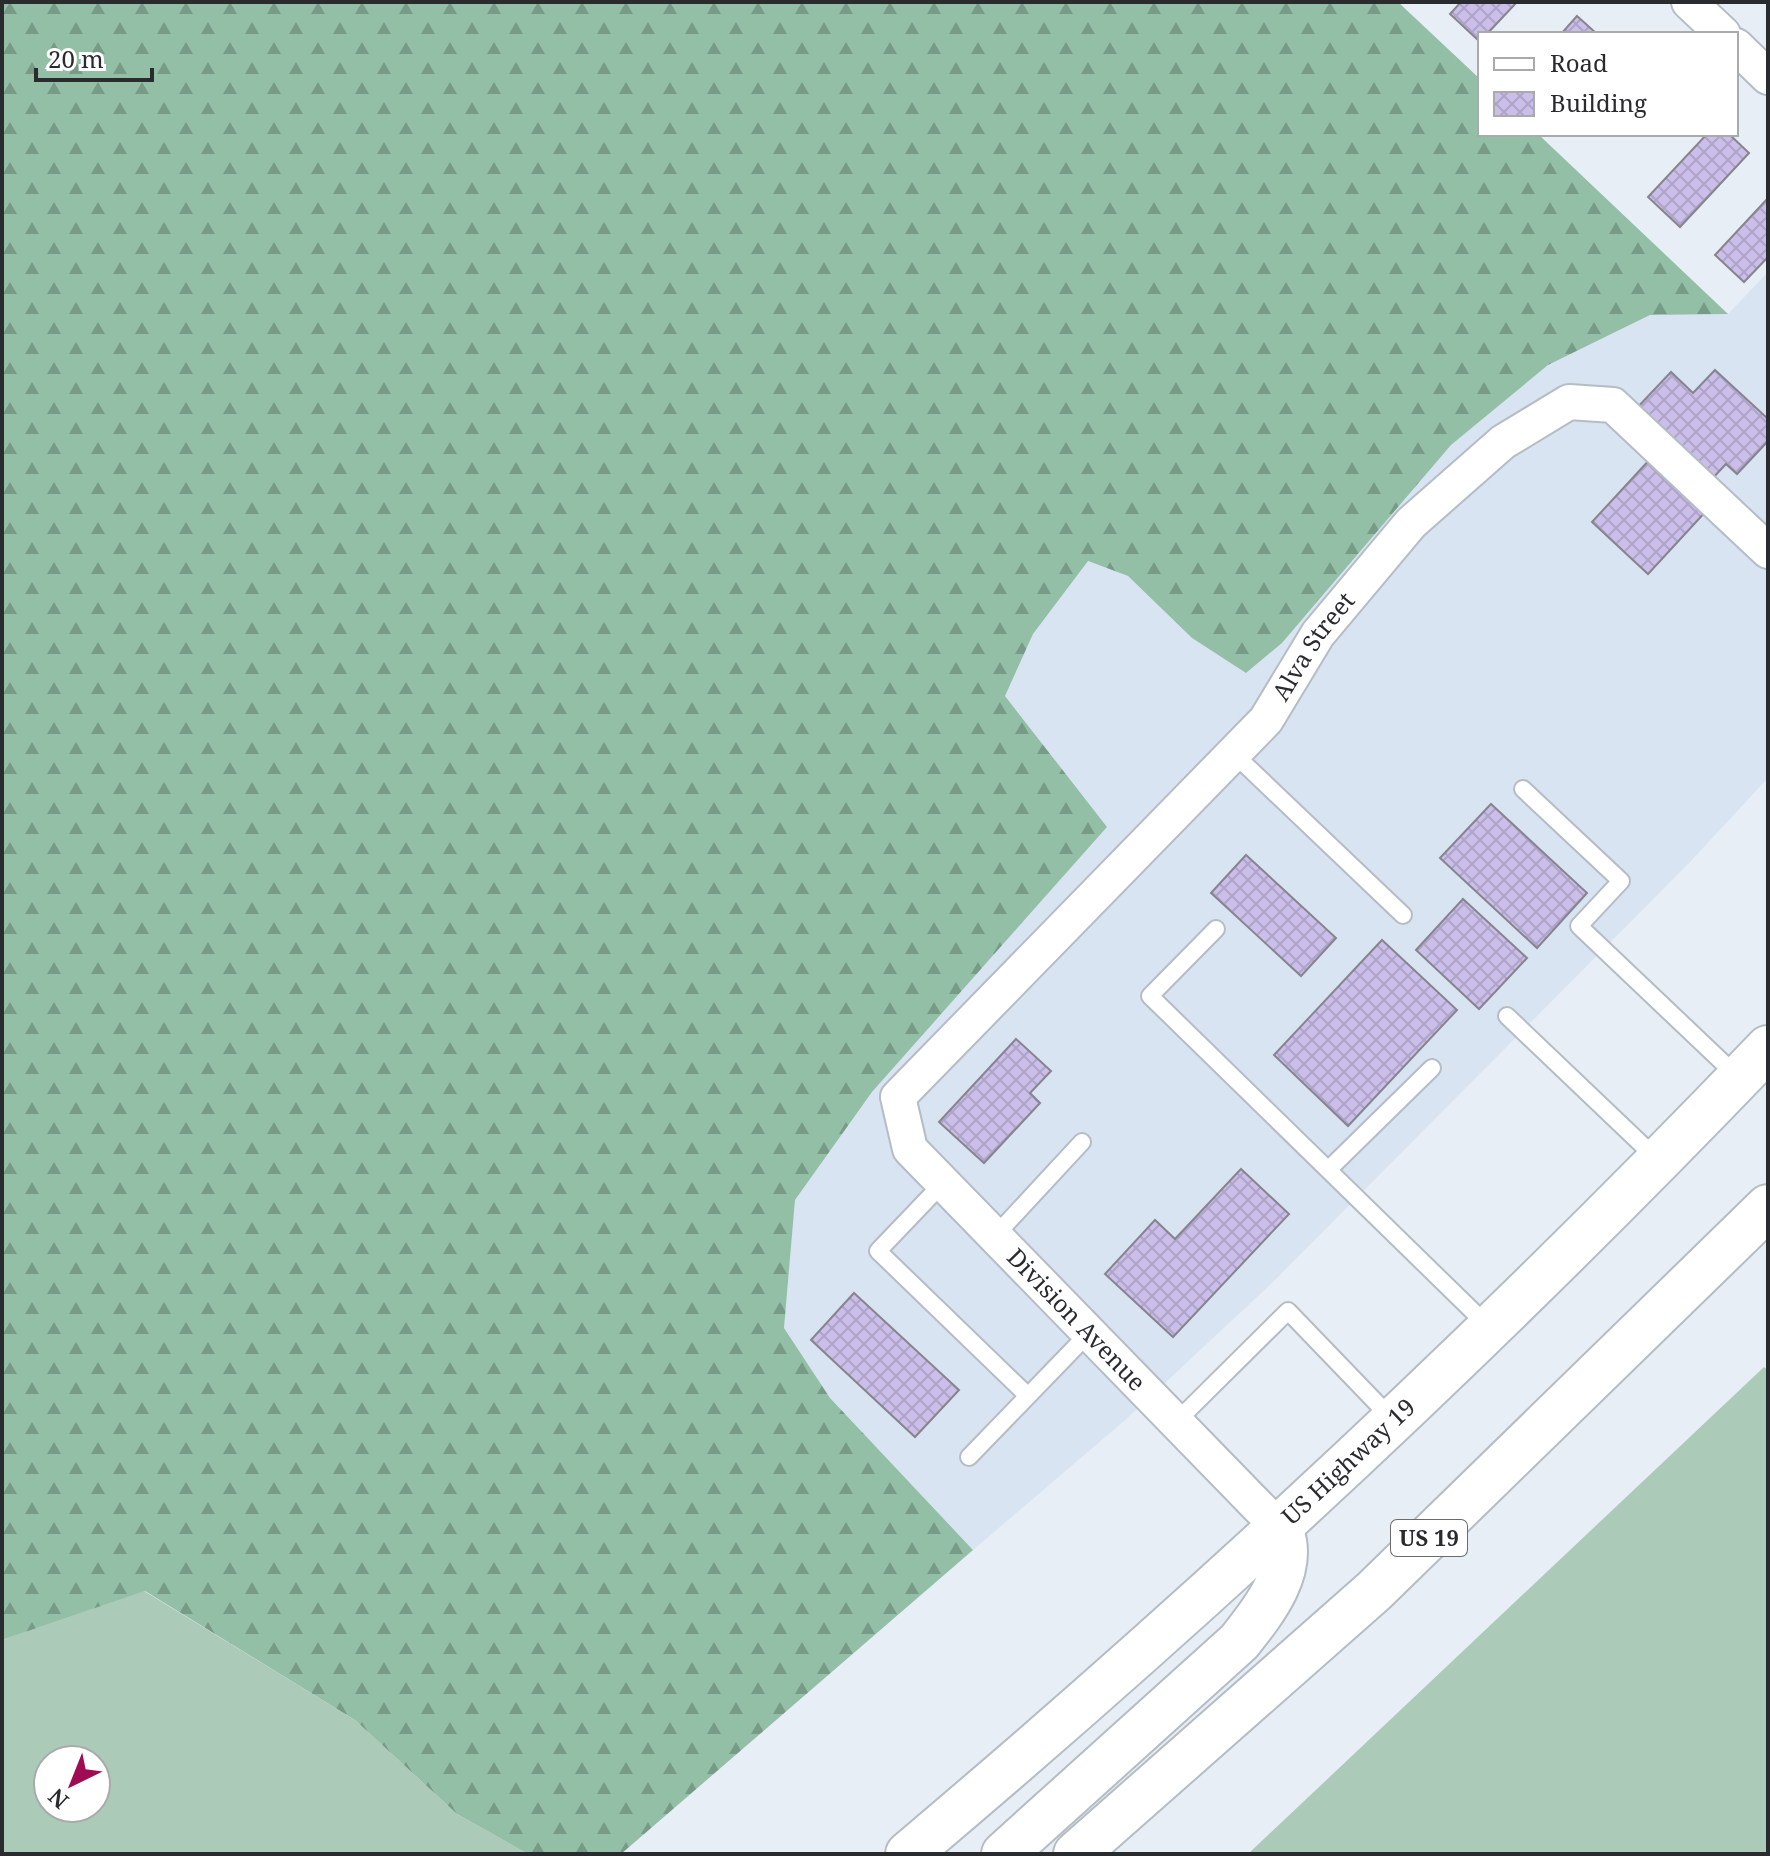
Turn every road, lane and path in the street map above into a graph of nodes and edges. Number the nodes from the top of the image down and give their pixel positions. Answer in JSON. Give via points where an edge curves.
{"nodes":[{"id":1,"x":1689,"y":2,"type":"edge"},
{"id":2,"x":1721,"y":32,"type":"edge"},
{"id":3,"x":1738,"y":48,"type":"edge"},
{"id":4,"x":1768,"y":77,"type":"edge"},
{"id":5,"x":1768,"y":551,"type":"edge"},
{"id":6,"x":1232,"y":752,"type":"junction"},
{"id":7,"x":1523,"y":789,"type":"dead end"},
{"id":8,"x":1403,"y":915,"type":"dead end"},
{"id":9,"x":1216,"y":929,"type":"dead end"},
{"id":10,"x":1507,"y":1016,"type":"dead end"},
{"id":11,"x":1754,"y":1063,"type":"edge"},
{"id":12,"x":1432,"y":1068,"type":"dead end"},
{"id":13,"x":898,"y":1097,"type":"joint"},
{"id":14,"x":1082,"y":1142,"type":"dead end"},
{"id":15,"x":1658,"y":1160,"type":"junction"},
{"id":16,"x":1328,"y":1170,"type":"junction"},
{"id":17,"x":942,"y":1184,"type":"junction"},
{"id":18,"x":1768,"y":1207,"type":"edge"},
{"id":19,"x":994,"y":1237,"type":"junction"},
{"id":20,"x":1490,"y":1328,"type":"junction"},
{"id":21,"x":1088,"y":1334,"type":"junction"},
{"id":22,"x":1028,"y":1396,"type":"junction"},
{"id":23,"x":1394,"y":1421,"type":"junction"},
{"id":24,"x":1175,"y":1423,"type":"junction"},
{"id":25,"x":969,"y":1457,"type":"dead end"},
{"id":26,"x":1280,"y":1529,"type":"junction"},
{"id":27,"x":908,"y":1854,"type":"edge"},
{"id":28,"x":1004,"y":1854,"type":"edge"},
{"id":29,"x":1076,"y":1854,"type":"edge"}],
"edges":[{"from":1,"to":2,"type":"street"},
{"from":3,"to":4,"type":"street"},
{"from":5,"to":6,"type":"street","name":"Alva Street","via":[[1613,405],[1569,402],[1503,442],[1411,523],[1318,634],[1266,720]]},
{"from":6,"to":8,"type":"lane"},
{"from":6,"to":13,"type":"street","name":"Alva Street"},
{"from":7,"to":11,"type":"lane","via":[[1621,881],[1579,926]]},
{"from":9,"to":16,"type":"lane","via":[[1150,996]]},
{"from":10,"to":15,"type":"lane"},
{"from":11,"to":15,"type":"highway","name":"US Highway 19"},
{"from":12,"to":16,"type":"lane"},
{"from":13,"to":17,"type":"street","name":"Division Avenue","via":[[910,1149]]},
{"from":14,"to":19,"type":"lane"},
{"from":15,"to":20,"type":"highway","name":"US Highway 19"},
{"from":16,"to":20,"type":"lane"},
{"from":17,"to":19,"type":"street","name":"Division Avenue"},
{"from":17,"to":22,"type":"lane","via":[[878,1251]]},
{"from":18,"to":29,"type":"highway","number":"US 19","via":[[1374,1591]]},
{"from":19,"to":21,"type":"street","name":"Division Avenue"},
{"from":20,"to":23,"type":"highway","name":"US Highway 19"},
{"from":21,"to":22,"type":"lane"},
{"from":21,"to":24,"type":"street","name":"Division Avenue"},
{"from":22,"to":25,"type":"lane"},
{"from":23,"to":24,"type":"lane","via":[[1288,1311]]},
{"from":23,"to":26,"type":"highway","name":"US Highway 19"},
{"from":24,"to":26,"type":"street","name":"Division Avenue"},
{"from":26,"to":27,"type":"highway","name":"US Highway 19"},
{"from":26,"to":28,"type":"highway","via":[[1285,1541],[1281,1572],[1264,1611],[1239,1642]]}]}
